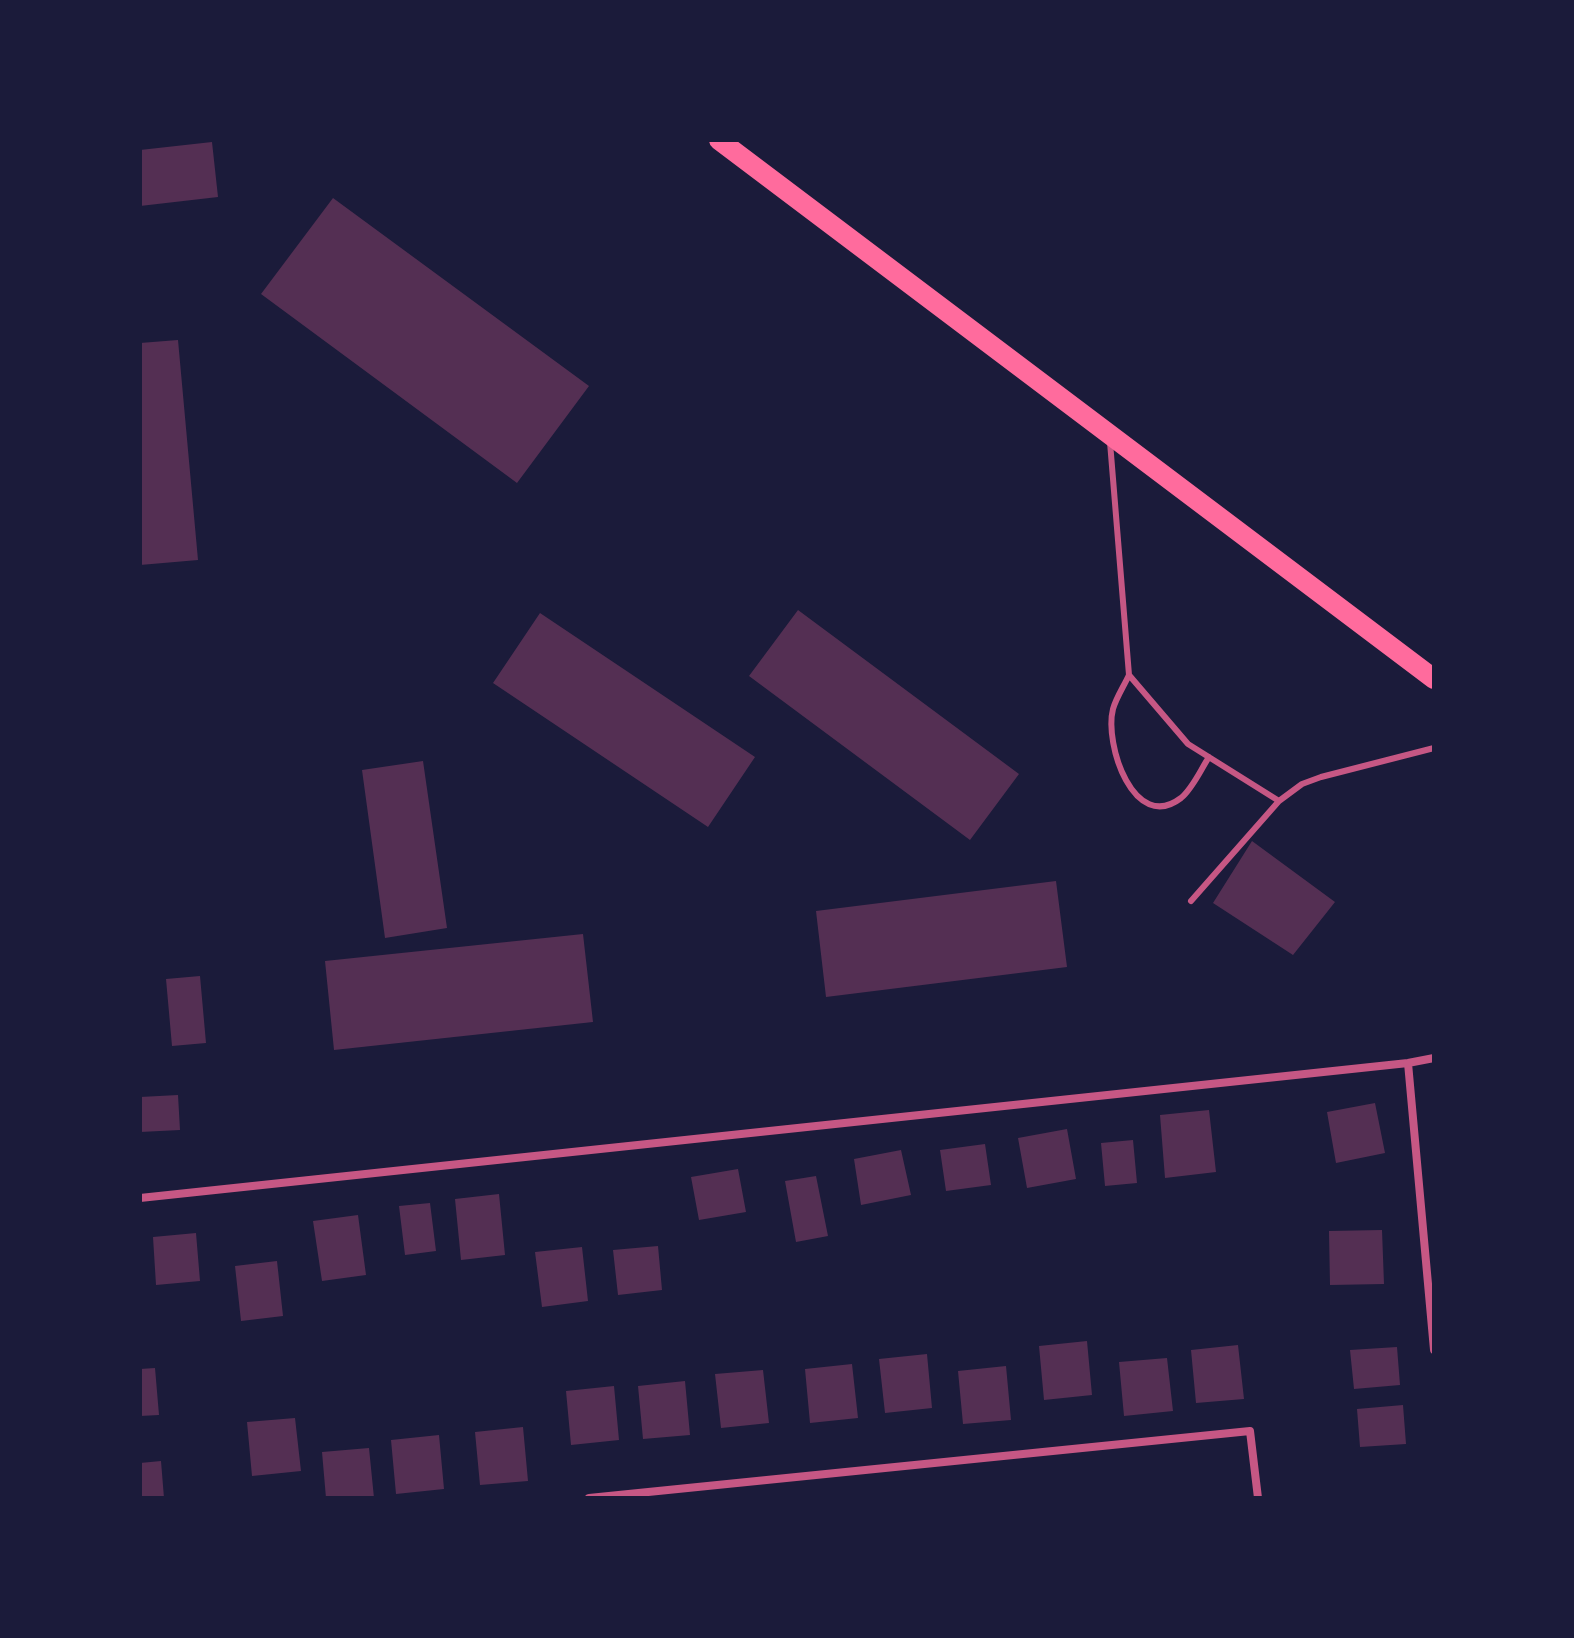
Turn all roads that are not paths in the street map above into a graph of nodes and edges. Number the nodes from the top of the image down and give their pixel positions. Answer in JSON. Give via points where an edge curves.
{"nodes":[{"id":1,"x":719,"y":140,"type":"edge"},
{"id":2,"x":1109,"y":434,"type":"junction"},
{"id":3,"x":1129,"y":675,"type":"junction"},
{"id":4,"x":1434,"y":679,"type":"edge"},
{"id":5,"x":1434,"y":748,"type":"edge"},
{"id":6,"x":1209,"y":757,"type":"junction"},
{"id":7,"x":1279,"y":801,"type":"junction"},
{"id":8,"x":1191,"y":901,"type":"dead end"},
{"id":9,"x":1434,"y":1058,"type":"edge"},
{"id":10,"x":1408,"y":1063,"type":"junction"},
{"id":11,"x":140,"y":1198,"type":"edge"},
{"id":12,"x":1434,"y":1350,"type":"edge"},
{"id":13,"x":589,"y":1498,"type":"edge"},
{"id":14,"x":1258,"y":1498,"type":"edge"}],
"edges":[{"from":1,"to":2,"type":"main road"},
{"from":2,"to":3,"type":"lane"},
{"from":2,"to":4,"type":"main road"},
{"from":3,"to":6,"type":"lane","via":[[1188,744]]},
{"from":3,"to":6,"type":"lane","via":[[1112,710],[1113,739],[1122,776],[1136,794],[1161,807],[1182,798]]},
{"from":5,"to":7,"type":"lane","via":[[1321,777]]},
{"from":6,"to":7,"type":"lane"},
{"from":7,"to":8,"type":"lane"},
{"from":9,"to":10,"type":"street"},
{"from":10,"to":11,"type":"street"},
{"from":10,"to":12,"type":"street"},
{"from":13,"to":14,"type":"street","via":[[1250,1431]]}]}
